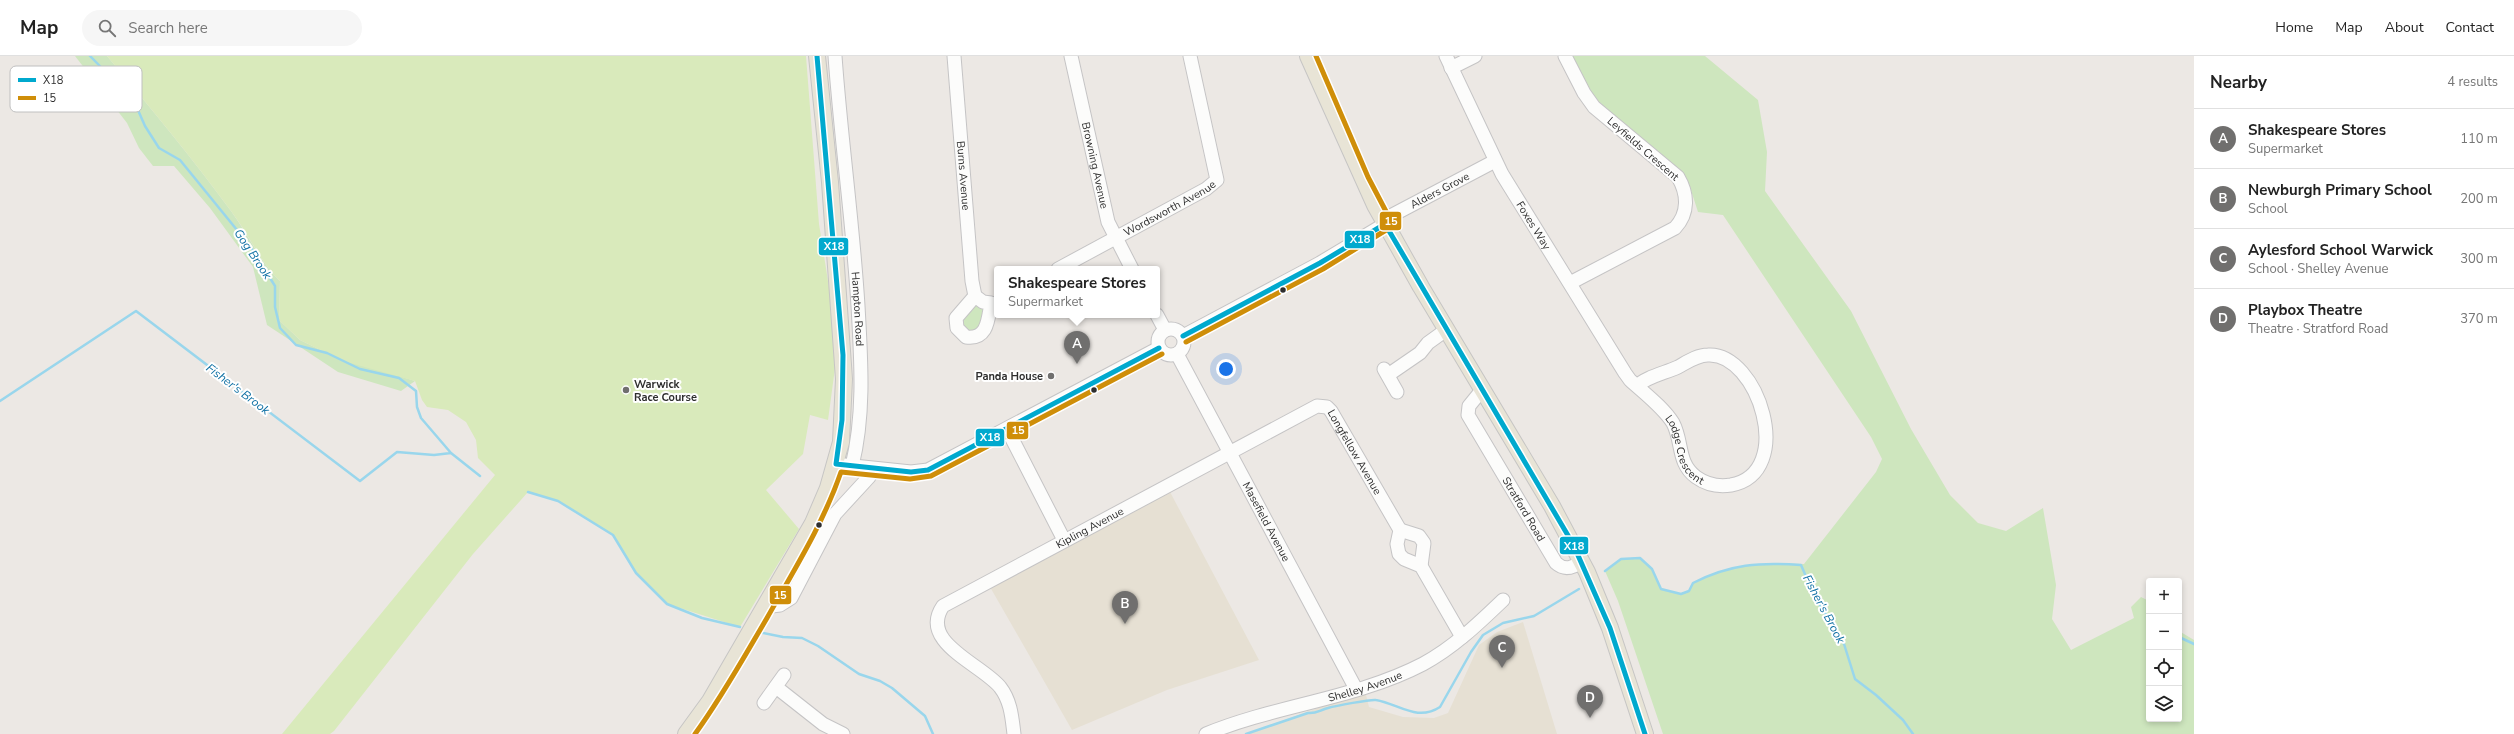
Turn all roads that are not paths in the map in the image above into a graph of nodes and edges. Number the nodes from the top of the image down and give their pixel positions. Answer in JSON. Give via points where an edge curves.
{"nodes":[{"id":1,"x":817,"y":56,"type":"edge"},
{"id":2,"x":835,"y":56,"type":"edge"},
{"id":3,"x":954,"y":56,"type":"edge"},
{"id":4,"x":1071,"y":56,"type":"edge"},
{"id":5,"x":1190,"y":56,"type":"edge"},
{"id":6,"x":1308,"y":56,"type":"edge"},
{"id":7,"x":1475,"y":56,"type":"edge"},
{"id":8,"x":1565,"y":56,"type":"edge"},
{"id":9,"x":1449,"y":62,"type":"edge"},
{"id":10,"x":1495,"y":160,"type":"junction"},
{"id":11,"x":1384,"y":222,"type":"junction"},
{"id":12,"x":1116,"y":237,"type":"junction"},
{"id":13,"x":1063,"y":266,"type":"edge"},
{"id":14,"x":1130,"y":266,"type":"edge"},
{"id":15,"x":1570,"y":284,"type":"junction"},
{"id":16,"x":975,"y":296,"type":"junction"},
{"id":17,"x":994,"y":303,"type":"edge"},
{"id":18,"x":1159,"y":318,"type":"edge"},
{"id":19,"x":1165,"y":330,"type":"junction"},
{"id":20,"x":1446,"y":330,"type":"junction"},
{"id":21,"x":1183,"y":336,"type":"junction"},
{"id":22,"x":1159,"y":348,"type":"junction"},
{"id":23,"x":1177,"y":354,"type":"junction"},
{"id":24,"x":1637,"y":386,"type":"junction"},
{"id":25,"x":1482,"y":390,"type":"junction"},
{"id":26,"x":1397,"y":392,"type":"dead end"},
{"id":27,"x":1007,"y":429,"type":"junction"},
{"id":28,"x":1230,"y":451,"type":"junction"},
{"id":29,"x":844,"y":465,"type":"junction"},
{"id":30,"x":873,"y":469,"type":"junction"},
{"id":31,"x":1400,"y":530,"type":"junction"},
{"id":32,"x":1064,"y":540,"type":"junction"},
{"id":33,"x":1582,"y":561,"type":"junction"},
{"id":34,"x":1421,"y":566,"type":"junction"},
{"id":35,"x":1503,"y":600,"type":"dead end"},
{"id":36,"x":764,"y":607,"type":"junction"},
{"id":37,"x":1462,"y":637,"type":"junction"},
{"id":38,"x":784,"y":675,"type":"dead end"},
{"id":39,"x":776,"y":687,"type":"junction"},
{"id":40,"x":1356,"y":689,"type":"junction"},
{"id":41,"x":764,"y":703,"type":"dead end"},
{"id":42,"x":819,"y":729,"type":"edge"},
{"id":43,"x":686,"y":734,"type":"edge"},
{"id":44,"x":843,"y":734,"type":"edge"},
{"id":45,"x":1014,"y":734,"type":"edge"},
{"id":46,"x":1206,"y":734,"type":"edge"},
{"id":47,"x":1646,"y":734,"type":"edge"}],
"edges":[{"from":1,"to":29,"type":"main road","name":"Hampton Road","via":[[830,182],[844,379]]},
{"from":2,"to":29,"type":"street","name":"Hampton Road","via":[[853,236],[861,359],[861,408]]},
{"from":3,"to":16,"type":"street","name":"Burns Avenue"},
{"from":4,"to":12,"type":"street","name":"Browning Avenue","via":[[1108,222]]},
{"from":5,"to":12,"type":"street","name":"Wordsworth Avenue","via":[[1217,180],[1206,189]]},
{"from":6,"to":11,"type":"main road","via":[[1362,180]]},
{"from":7,"to":9,"type":"street"},
{"from":8,"to":15,"type":"street","name":"Leyfields Crescent","via":[[1584,94],[1594,107],[1678,177],[1684,189],[1686,206],[1681,221],[1675,228]]},
{"from":9,"to":10,"type":"street","name":"Foxes Way"},
{"from":10,"to":11,"type":"street","name":"Alders Grove"},
{"from":10,"to":15,"type":"street","name":"Foxes Way"},
{"from":11,"to":20,"type":"main road"},
{"from":11,"to":21,"type":"street","name":"Alders Grove","via":[[1320,263]]},
{"from":12,"to":13,"type":"street"},
{"from":12,"to":14,"type":"street","name":"Browning Avenue"},
{"from":15,"to":24,"type":"street","name":"Foxes Way","via":[[1625,373]]},
{"from":16,"to":17,"type":"street","via":[[983,302]]},
{"from":16,"to":17,"type":"street","via":[[956,318],[957,328],[966,337],[978,336],[985,330]]},
{"from":18,"to":19,"type":"street"},
{"from":19,"to":21,"type":"street","via":[[1174,329]]},
{"from":19,"to":22,"type":"street","via":[[1159,337]]},
{"from":20,"to":25,"type":"main road"},
{"from":20,"to":26,"type":"street","via":[[1428,343],[1420,353],[1386,372]]},
{"from":21,"to":23,"type":"street","via":[[1183,347]]},
{"from":22,"to":23,"type":"street","via":[[1168,355]]},
{"from":22,"to":27,"type":"street"},
{"from":23,"to":28,"type":"street","name":"Masefield Avenue"},
{"from":24,"to":24,"type":"street","name":"Lodge Crescent","via":[[1700,356],[1718,355],[1726,359],[1745,377],[1760,406],[1767,438],[1761,464],[1750,476],[1736,484],[1715,486],[1700,480],[1683,462],[1671,420]]},
{"from":25,"to":33,"type":"main road"},
{"from":25,"to":33,"type":"street","name":"Stratford Road","via":[[1469,406],[1468,415],[1556,563],[1565,568],[1576,566]]},
{"from":27,"to":30,"type":"street","via":[[928,470],[916,472]]},
{"from":27,"to":32,"type":"street"},
{"from":28,"to":31,"type":"street","name":"Longfellow Avenue","via":[[1311,408],[1322,405],[1326,407]]},
{"from":28,"to":32,"type":"street","name":"Kipling Avenue"},
{"from":28,"to":40,"type":"street","name":"Masefield Avenue"},
{"from":29,"to":30,"type":"street"},
{"from":29,"to":36,"type":"main road","name":"Hampton Road"},
{"from":30,"to":36,"type":"street","via":[[869,477],[835,514],[791,598],[780,605]]},
{"from":31,"to":34,"type":"street","via":[[1397,544],[1399,554]]},
{"from":31,"to":34,"type":"street","via":[[1419,536],[1424,543]]},
{"from":32,"to":45,"type":"street","name":"Kipling Avenue","via":[[948,602],[938,617],[937,628],[940,637],[1000,688],[1010,706]]},
{"from":33,"to":47,"type":"main road","via":[[1608,622]]},
{"from":34,"to":37,"type":"street"},
{"from":35,"to":37,"type":"street","name":"Shelley Avenue"},
{"from":36,"to":43,"type":"main road","name":"Hampton Road","via":[[710,701]]},
{"from":37,"to":40,"type":"street","name":"Shelley Avenue","via":[[1423,664]]},
{"from":38,"to":39,"type":"street"},
{"from":39,"to":41,"type":"street"},
{"from":39,"to":42,"type":"street"},
{"from":40,"to":46,"type":"street","name":"Shelley Avenue","via":[[1241,721]]},
{"from":42,"to":44,"type":"street"}]}
